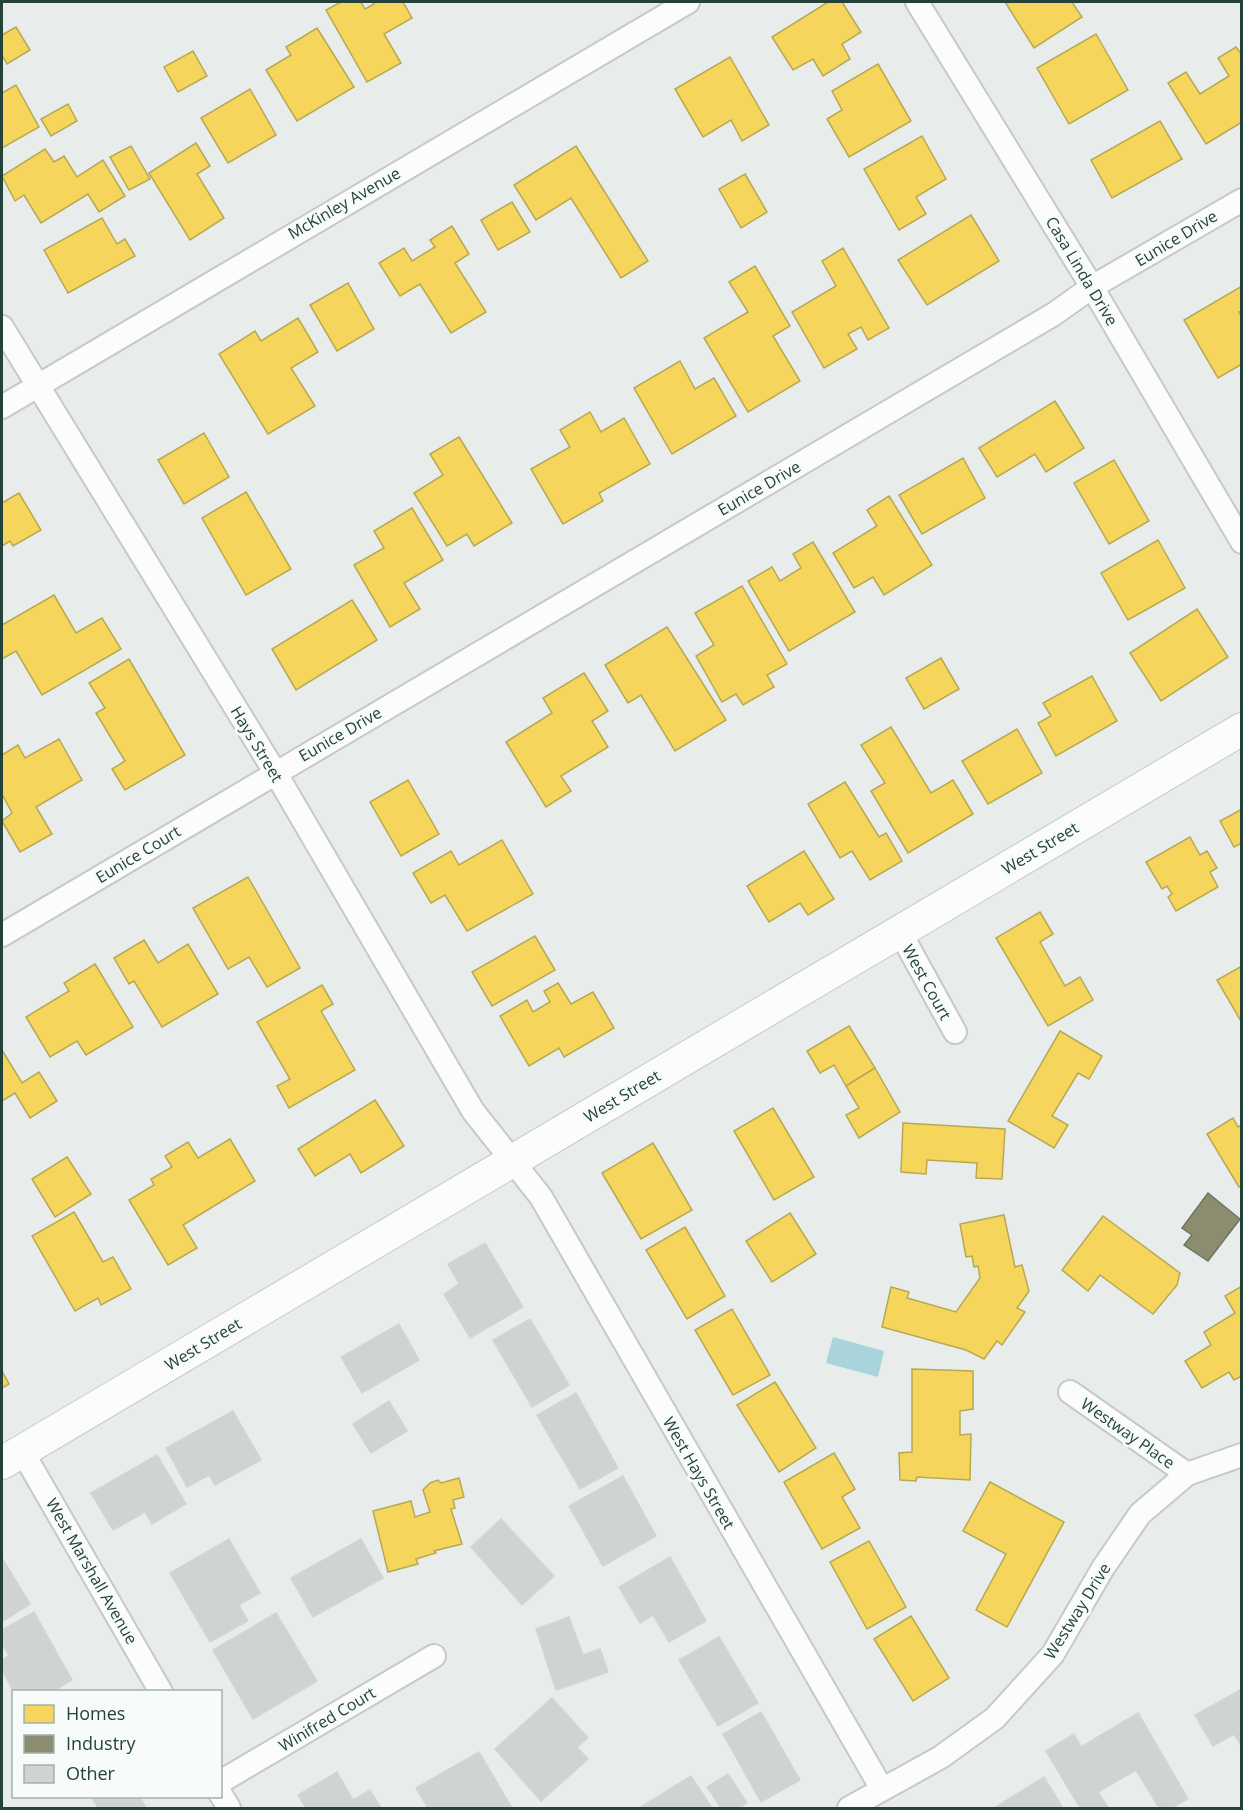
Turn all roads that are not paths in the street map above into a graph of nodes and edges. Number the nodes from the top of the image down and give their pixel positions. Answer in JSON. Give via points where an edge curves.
{"nodes":[{"id":1,"x":688,"y":2,"type":"edge"},
{"id":2,"x":917,"y":2,"type":"edge"},
{"id":3,"x":1242,"y":200,"type":"edge"},
{"id":4,"x":1092,"y":287,"type":"junction"},
{"id":5,"x":2,"y":327,"type":"edge"},
{"id":6,"x":36,"y":385,"type":"junction"},
{"id":7,"x":2,"y":407,"type":"edge"},
{"id":8,"x":1242,"y":542,"type":"edge"},
{"id":9,"x":1242,"y":729,"type":"edge"},
{"id":10,"x":275,"y":772,"type":"junction"},
{"id":11,"x":900,"y":932,"type":"junction"},
{"id":12,"x":2,"y":935,"type":"edge"},
{"id":13,"x":955,"y":1032,"type":"dead end"},
{"id":14,"x":513,"y":1161,"type":"junction"},
{"id":15,"x":1070,"y":1392,"type":"dead end"},
{"id":16,"x":1242,"y":1455,"type":"edge"},
{"id":17,"x":12,"y":1457,"type":"edge"},
{"id":18,"x":1187,"y":1474,"type":"junction"},
{"id":19,"x":434,"y":1656,"type":"dead end"},
{"id":20,"x":161,"y":1690,"type":"edge"},
{"id":21,"x":222,"y":1781,"type":"edge"},
{"id":22,"x":882,"y":1789,"type":"junction"},
{"id":23,"x":222,"y":1796,"type":"edge"},
{"id":24,"x":230,"y":1809,"type":"edge"},
{"id":25,"x":849,"y":1809,"type":"edge"}],
"edges":[{"from":1,"to":6,"type":"street","name":"McKinley Avenue"},
{"from":2,"to":4,"type":"street","name":"Casa Linda Drive"},
{"from":3,"to":4,"type":"street","name":"Eunice Drive"},
{"from":4,"to":8,"type":"street","name":"Casa Linda Drive"},
{"from":4,"to":10,"type":"street","name":"Eunice Drive","via":[[1054,314]]},
{"from":5,"to":6,"type":"street","name":"Hays Street"},
{"from":6,"to":7,"type":"street","name":"McKinley Avenue"},
{"from":6,"to":10,"type":"street","name":"Hays Street"},
{"from":9,"to":11,"type":"main road","name":"West Street"},
{"from":10,"to":12,"type":"street","name":"Eunice Court"},
{"from":10,"to":14,"type":"street","name":"Hays Street","via":[[473,1111]]},
{"from":11,"to":13,"type":"street","name":"West Court"},
{"from":11,"to":14,"type":"main road","name":"West Street"},
{"from":14,"to":17,"type":"main road","name":"West Street"},
{"from":14,"to":22,"type":"street","name":"West Hays Street","via":[[542,1197]]},
{"from":15,"to":18,"type":"street","name":"Westway Place"},
{"from":16,"to":18,"type":"street","name":"Westway Drive"},
{"from":17,"to":20,"type":"street","name":"West Marshall Avenue"},
{"from":18,"to":22,"type":"street","name":"Westway Drive","via":[[1140,1514],[1102,1568],[1053,1654],[995,1718],[941,1757]]},
{"from":19,"to":21,"type":"street","name":"Winifred Court"},
{"from":22,"to":25,"type":"street","name":"Westway Drive"},
{"from":23,"to":24,"type":"street"}]}
